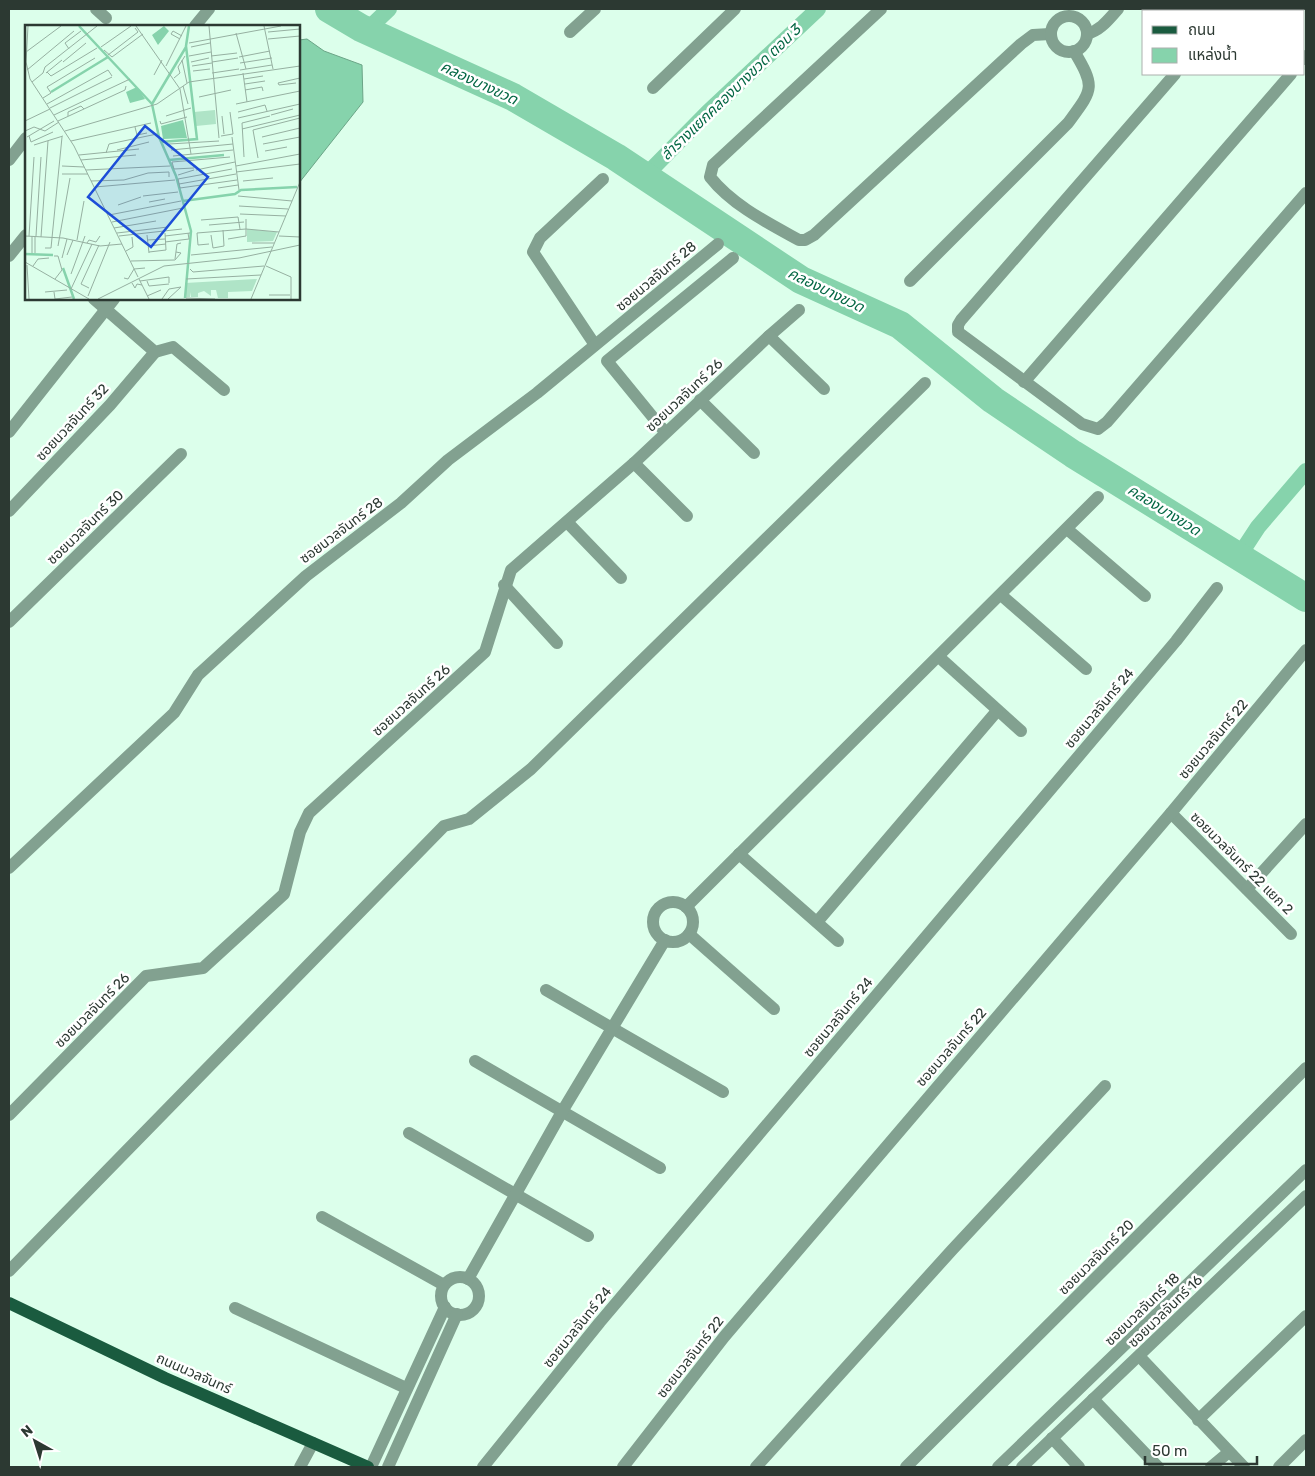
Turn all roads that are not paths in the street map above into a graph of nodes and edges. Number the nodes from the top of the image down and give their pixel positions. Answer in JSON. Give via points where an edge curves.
{"nodes":[{"id":1,"x":96,"y":9,"type":"edge"},
{"id":2,"x":210,"y":9,"type":"edge"},
{"id":3,"x":595,"y":9,"type":"edge"},
{"id":4,"x":736,"y":9,"type":"edge"},
{"id":5,"x":881,"y":9,"type":"edge"},
{"id":6,"x":1118,"y":9,"type":"edge"},
{"id":7,"x":106,"y":18,"type":"dead end"},
{"id":8,"x":196,"y":25,"type":"edge"},
{"id":9,"x":570,"y":32,"type":"dead end"},
{"id":10,"x":1050,"y":34,"type":"junction"},
{"id":11,"x":1087,"y":34,"type":"junction"},
{"id":12,"x":1074,"y":51,"type":"junction"},
{"id":13,"x":1174,"y":75,"type":"edge"},
{"id":14,"x":1290,"y":75,"type":"edge"},
{"id":15,"x":653,"y":88,"type":"dead end"},
{"id":16,"x":25,"y":139,"type":"edge"},
{"id":17,"x":9,"y":160,"type":"edge"},
{"id":18,"x":602,"y":179,"type":"dead end"},
{"id":19,"x":1306,"y":193,"type":"edge"},
{"id":20,"x":24,"y":241,"type":"edge"},
{"id":21,"x":718,"y":244,"type":"dead end"},
{"id":22,"x":9,"y":256,"type":"edge"},
{"id":23,"x":733,"y":258,"type":"dead end"},
{"id":24,"x":910,"y":281,"type":"dead end"},
{"id":25,"x":97,"y":300,"type":"edge"},
{"id":26,"x":111,"y":304,"type":"edge"},
{"id":27,"x":799,"y":310,"type":"dead end"},
{"id":28,"x":769,"y":336,"type":"junction"},
{"id":29,"x":595,"y":345,"type":"junction"},
{"id":30,"x":155,"y":352,"type":"junction"},
{"id":31,"x":1024,"y":382,"type":"junction"},
{"id":32,"x":925,"y":383,"type":"dead end"},
{"id":33,"x":824,"y":389,"type":"dead end"},
{"id":34,"x":224,"y":390,"type":"dead end"},
{"id":35,"x":700,"y":400,"type":"junction"},
{"id":36,"x":9,"y":432,"type":"edge"},
{"id":37,"x":665,"y":432,"type":"junction"},
{"id":38,"x":754,"y":453,"type":"dead end"},
{"id":39,"x":182,"y":454,"type":"dead end"},
{"id":40,"x":634,"y":463,"type":"junction"},
{"id":41,"x":1098,"y":497,"type":"dead end"},
{"id":42,"x":9,"y":511,"type":"edge"},
{"id":43,"x":686,"y":516,"type":"dead end"},
{"id":44,"x":567,"y":522,"type":"junction"},
{"id":45,"x":1067,"y":529,"type":"junction"},
{"id":46,"x":621,"y":578,"type":"dead end"},
{"id":47,"x":504,"y":585,"type":"junction"},
{"id":48,"x":1217,"y":588,"type":"dead end"},
{"id":49,"x":1001,"y":595,"type":"junction"},
{"id":50,"x":1145,"y":596,"type":"dead end"},
{"id":51,"x":9,"y":622,"type":"edge"},
{"id":52,"x":557,"y":643,"type":"dead end"},
{"id":53,"x":1306,"y":650,"type":"edge"},
{"id":54,"x":938,"y":657,"type":"junction"},
{"id":55,"x":1086,"y":669,"type":"dead end"},
{"id":56,"x":997,"y":711,"type":"junction"},
{"id":57,"x":1021,"y":731,"type":"dead end"},
{"id":58,"x":1172,"y":813,"type":"junction"},
{"id":59,"x":1306,"y":824,"type":"edge"},
{"id":60,"x":739,"y":854,"type":"junction"},
{"id":61,"x":9,"y":868,"type":"edge"},
{"id":62,"x":1246,"y":889,"type":"junction"},
{"id":63,"x":686,"y":907,"type":"junction"},
{"id":64,"x":817,"y":922,"type":"junction"},
{"id":65,"x":688,"y":934,"type":"junction"},
{"id":66,"x":1291,"y":934,"type":"dead end"},
{"id":67,"x":665,"y":940,"type":"junction"},
{"id":68,"x":838,"y":941,"type":"dead end"},
{"id":69,"x":546,"y":990,"type":"dead end"},
{"id":70,"x":774,"y":1009,"type":"dead end"},
{"id":71,"x":614,"y":1027,"type":"junction"},
{"id":72,"x":475,"y":1061,"type":"dead end"},
{"id":73,"x":1306,"y":1068,"type":"edge"},
{"id":74,"x":1105,"y":1086,"type":"dead end"},
{"id":75,"x":723,"y":1092,"type":"dead end"},
{"id":76,"x":563,"y":1110,"type":"junction"},
{"id":77,"x":9,"y":1115,"type":"edge"},
{"id":78,"x":409,"y":1133,"type":"dead end"},
{"id":79,"x":660,"y":1168,"type":"dead end"},
{"id":80,"x":1306,"y":1170,"type":"edge"},
{"id":81,"x":516,"y":1196,"type":"junction"},
{"id":82,"x":1306,"y":1196,"type":"edge"},
{"id":83,"x":322,"y":1217,"type":"dead end"},
{"id":84,"x":588,"y":1236,"type":"dead end"},
{"id":85,"x":9,"y":1271,"type":"edge"},
{"id":86,"x":1203,"y":1271,"type":"junction"},
{"id":87,"x":468,"y":1279,"type":"junction"},
{"id":88,"x":1215,"y":1284,"type":"junction"},
{"id":89,"x":444,"y":1286,"type":"junction"},
{"id":90,"x":9,"y":1303,"type":"edge"},
{"id":91,"x":445,"y":1306,"type":"junction"},
{"id":92,"x":235,"y":1308,"type":"dead end"},
{"id":93,"x":457,"y":1314,"type":"junction"},
{"id":94,"x":1306,"y":1316,"type":"edge"},
{"id":95,"x":1140,"y":1357,"type":"junction"},
{"id":96,"x":406,"y":1388,"type":"junction"},
{"id":97,"x":1093,"y":1399,"type":"junction"},
{"id":98,"x":1198,"y":1420,"type":"junction"},
{"id":99,"x":1052,"y":1438,"type":"junction"},
{"id":100,"x":1306,"y":1440,"type":"edge"},
{"id":101,"x":313,"y":1443,"type":"junction"},
{"id":102,"x":1229,"y":1452,"type":"junction"},
{"id":103,"x":300,"y":1467,"type":"edge"},
{"id":104,"x":370,"y":1467,"type":"edge"},
{"id":105,"x":388,"y":1467,"type":"edge"},
{"id":106,"x":482,"y":1467,"type":"edge"},
{"id":107,"x":623,"y":1467,"type":"edge"},
{"id":108,"x":756,"y":1467,"type":"edge"},
{"id":109,"x":906,"y":1467,"type":"edge"},
{"id":110,"x":998,"y":1467,"type":"edge"},
{"id":111,"x":1022,"y":1467,"type":"edge"},
{"id":112,"x":1079,"y":1467,"type":"edge"},
{"id":113,"x":1158,"y":1467,"type":"edge"},
{"id":114,"x":1211,"y":1467,"type":"edge"},
{"id":115,"x":1244,"y":1467,"type":"edge"},
{"id":116,"x":1279,"y":1467,"type":"edge"}],
"edges":[{"from":1,"to":7,"type":"street"},
{"from":2,"to":8,"type":"street"},
{"from":3,"to":9,"type":"street"},
{"from":4,"to":15,"type":"street"},
{"from":5,"to":10,"type":"street","via":[[713,165],[710,172],[715,183],[734,200],[799,240],[814,235],[1021,44],[1033,35]]},
{"from":6,"to":11,"type":"street","via":[[1105,24]]},
{"from":10,"to":11,"type":"street","via":[[1052,26],[1065,16],[1080,20]]},
{"from":10,"to":12,"type":"street","via":[[1055,46],[1067,52]]},
{"from":11,"to":12,"type":"street","via":[[1081,48]]},
{"from":12,"to":24,"type":"street","via":[[1089,76],[1089,89],[1082,104],[1068,123]]},
{"from":13,"to":31,"type":"street","via":[[958,325],[958,332]]},
{"from":14,"to":31,"type":"street"},
{"from":16,"to":17,"type":"street"},
{"from":18,"to":29,"type":"street","via":[[540,238],[533,252]]},
{"from":19,"to":31,"type":"street","via":[[1098,429],[1082,424]]},
{"from":20,"to":22,"type":"street"},
{"from":21,"to":29,"type":"street","name":"ซอยนวลจันทร์ 28"},
{"from":23,"to":37,"type":"street","via":[[607,361]]},
{"from":25,"to":26,"type":"street"},
{"from":26,"to":30,"type":"street"},
{"from":26,"to":36,"type":"street"},
{"from":27,"to":28,"type":"street","name":"ซอยนวลจันทร์ 26"},
{"from":28,"to":33,"type":"street"},
{"from":28,"to":35,"type":"street","name":"ซอยนวลจันทร์ 26"},
{"from":29,"to":61,"type":"street","name":"ซอยนวลจันทร์ 28","via":[[306,576],[198,675],[174,713]]},
{"from":30,"to":34,"type":"street","via":[[173,347]]},
{"from":30,"to":42,"type":"street","name":"ซอยนวลจันทร์ 32"},
{"from":32,"to":85,"type":"street","via":[[531,769],[470,818],[444,826]]},
{"from":35,"to":37,"type":"street","name":"ซอยนวลจันทร์ 26"},
{"from":35,"to":38,"type":"street"},
{"from":37,"to":40,"type":"street","name":"ซอยนวลจันทร์ 26"},
{"from":39,"to":51,"type":"street","name":"ซอยนวลจันทร์ 30"},
{"from":40,"to":43,"type":"street"},
{"from":40,"to":44,"type":"street","name":"ซอยนวลจันทร์ 26"},
{"from":41,"to":45,"type":"street"},
{"from":44,"to":46,"type":"street"},
{"from":44,"to":47,"type":"street","name":"ซอยนวลจันทร์ 26","via":[[511,570]]},
{"from":45,"to":49,"type":"street"},
{"from":45,"to":50,"type":"street"},
{"from":47,"to":52,"type":"street"},
{"from":47,"to":77,"type":"street","name":"ซอยนวลจันทร์ 26","via":[[485,652],[309,813],[300,832],[284,894],[203,968],[146,976]]},
{"from":48,"to":106,"type":"street","name":"ซอยนวลจันทร์ 24"},
{"from":49,"to":54,"type":"street"},
{"from":49,"to":55,"type":"street"},
{"from":53,"to":58,"type":"street","name":"ซอยนวลจันทร์ 22"},
{"from":54,"to":56,"type":"street"},
{"from":54,"to":60,"type":"street"},
{"from":56,"to":57,"type":"street"},
{"from":56,"to":64,"type":"street"},
{"from":58,"to":62,"type":"street","name":"ซอยนวลจันทร์ 22 แยก 2"},
{"from":58,"to":107,"type":"street","name":"ซอยนวลจันทร์ 22","via":[[730,1329]]},
{"from":59,"to":62,"type":"street"},
{"from":60,"to":63,"type":"street"},
{"from":60,"to":64,"type":"street"},
{"from":62,"to":66,"type":"street","name":"ซอยนวลจันทร์ 22 แยก 2"},
{"from":63,"to":65,"type":"street","via":[[693,920]]},
{"from":63,"to":67,"type":"street","via":[[667,903],[657,912],[654,925]]},
{"from":64,"to":68,"type":"street"},
{"from":65,"to":67,"type":"street","via":[[678,941]]},
{"from":65,"to":70,"type":"street"},
{"from":67,"to":71,"type":"street"},
{"from":69,"to":71,"type":"street"},
{"from":71,"to":75,"type":"street"},
{"from":71,"to":76,"type":"street"},
{"from":72,"to":76,"type":"street"},
{"from":73,"to":109,"type":"street","name":"ซอยนวลจันทร์ 20"},
{"from":74,"to":108,"type":"street"},
{"from":76,"to":79,"type":"street"},
{"from":76,"to":81,"type":"street"},
{"from":78,"to":81,"type":"street"},
{"from":80,"to":86,"type":"street","name":"ซอยนวลจันทร์ 18"},
{"from":81,"to":84,"type":"street"},
{"from":81,"to":87,"type":"street"},
{"from":82,"to":88,"type":"street","name":"ซอยนวลจันทร์ 16"},
{"from":83,"to":89,"type":"street"},
{"from":86,"to":88,"type":"street"},
{"from":86,"to":110,"type":"street","name":"ซอยนวลจันทร์ 18"},
{"from":87,"to":89,"type":"street","via":[[454,1278]]},
{"from":87,"to":93,"type":"street","via":[[476,1285],[477,1303],[469,1312]]},
{"from":88,"to":95,"type":"street","name":"ซอยนวลจันทร์ 16"},
{"from":89,"to":91,"type":"street","via":[[441,1297]]},
{"from":90,"to":101,"type":"main road","name":"ถนนนวลจันทร์","via":[[165,1378]]},
{"from":91,"to":93,"type":"street"},
{"from":91,"to":96,"type":"street"},
{"from":92,"to":96,"type":"street"},
{"from":93,"to":105,"type":"street"},
{"from":94,"to":98,"type":"street"},
{"from":95,"to":97,"type":"street","name":"ซอยนวลจันทร์ 16"},
{"from":95,"to":98,"type":"street"},
{"from":96,"to":104,"type":"street"},
{"from":97,"to":99,"type":"street","name":"ซอยนวลจันทร์ 16"},
{"from":97,"to":113,"type":"street"},
{"from":98,"to":102,"type":"street"},
{"from":99,"to":111,"type":"street","name":"ซอยนวลจันทร์ 16"},
{"from":99,"to":112,"type":"street"},
{"from":100,"to":116,"type":"street"},
{"from":101,"to":103,"type":"street"},
{"from":101,"to":104,"type":"main road","name":"ถนนนวลจันทร์"},
{"from":102,"to":114,"type":"street"},
{"from":102,"to":115,"type":"street"}]}
